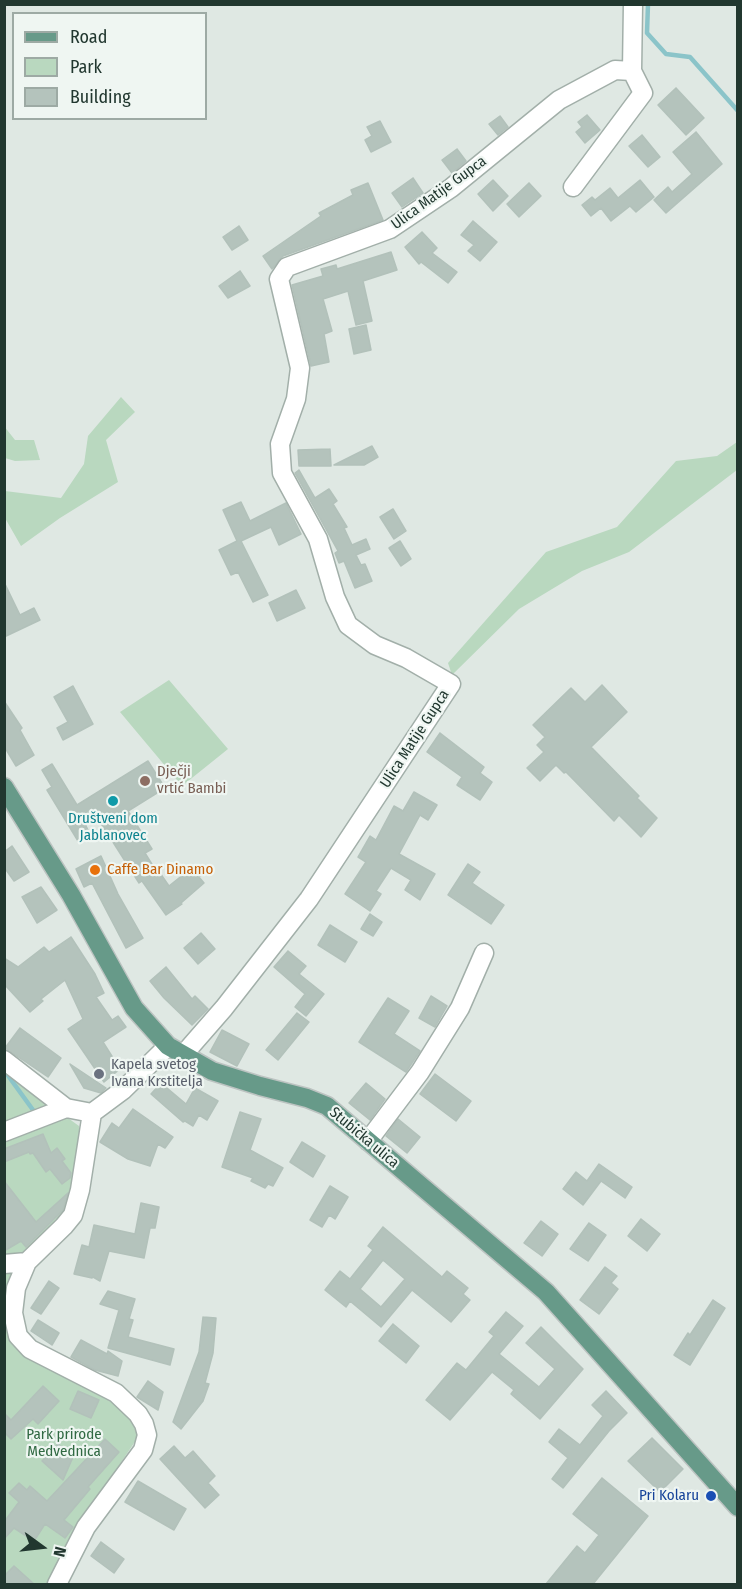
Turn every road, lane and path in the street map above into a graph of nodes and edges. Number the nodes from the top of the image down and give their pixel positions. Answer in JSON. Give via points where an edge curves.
{"nodes":[{"id":1,"x":633,"y":4,"type":"edge"},
{"id":2,"x":632,"y":71,"type":"junction"},
{"id":3,"x":573,"y":187,"type":"dead end"},
{"id":4,"x":4,"y":787,"type":"edge"},
{"id":5,"x":484,"y":953,"type":"dead end"},
{"id":6,"x":175,"y":1050,"type":"junction"},
{"id":7,"x":4,"y":1060,"type":"edge"},
{"id":8,"x":66,"y":1108,"type":"junction"},
{"id":9,"x":92,"y":1113,"type":"junction"},
{"id":10,"x":4,"y":1132,"type":"edge"},
{"id":11,"x":368,"y":1140,"type":"junction"},
{"id":12,"x":27,"y":1262,"type":"junction"},
{"id":13,"x":4,"y":1264,"type":"edge"},
{"id":14,"x":738,"y":1507,"type":"edge"},
{"id":15,"x":57,"y":1584,"type":"edge"}],
"edges":[{"from":1,"to":2,"type":"street"},
{"from":2,"to":3,"type":"street","via":[[643,93]]},
{"from":2,"to":6,"type":"street","name":"Ulica Matije Gupca","via":[[615,70],[558,100],[451,188],[390,229],[287,267],[279,279],[300,368],[296,399],[280,444],[282,473],[318,539],[335,597],[348,625],[375,645],[451,684],[309,899],[224,1008]]},
{"from":4,"to":6,"type":"main road","name":"Stubička ulica","via":[[134,1008]]},
{"from":5,"to":11,"type":"street","via":[[460,1008]]},
{"from":6,"to":9,"type":"street"},
{"from":6,"to":11,"type":"main road","name":"Stubička ulica","via":[[212,1071],[327,1106]]},
{"from":7,"to":8,"type":"street"},
{"from":8,"to":9,"type":"street"},
{"from":8,"to":10,"type":"street"},
{"from":9,"to":12,"type":"street","via":[[73,1215]]},
{"from":11,"to":14,"type":"main road","name":"Stubička ulica","via":[[546,1292]]},
{"from":12,"to":13,"type":"street"},
{"from":12,"to":15,"type":"street","via":[[16,1288],[13,1313],[18,1336],[30,1349],[116,1393],[138,1414],[147,1435],[143,1450],[86,1527]]}]}
